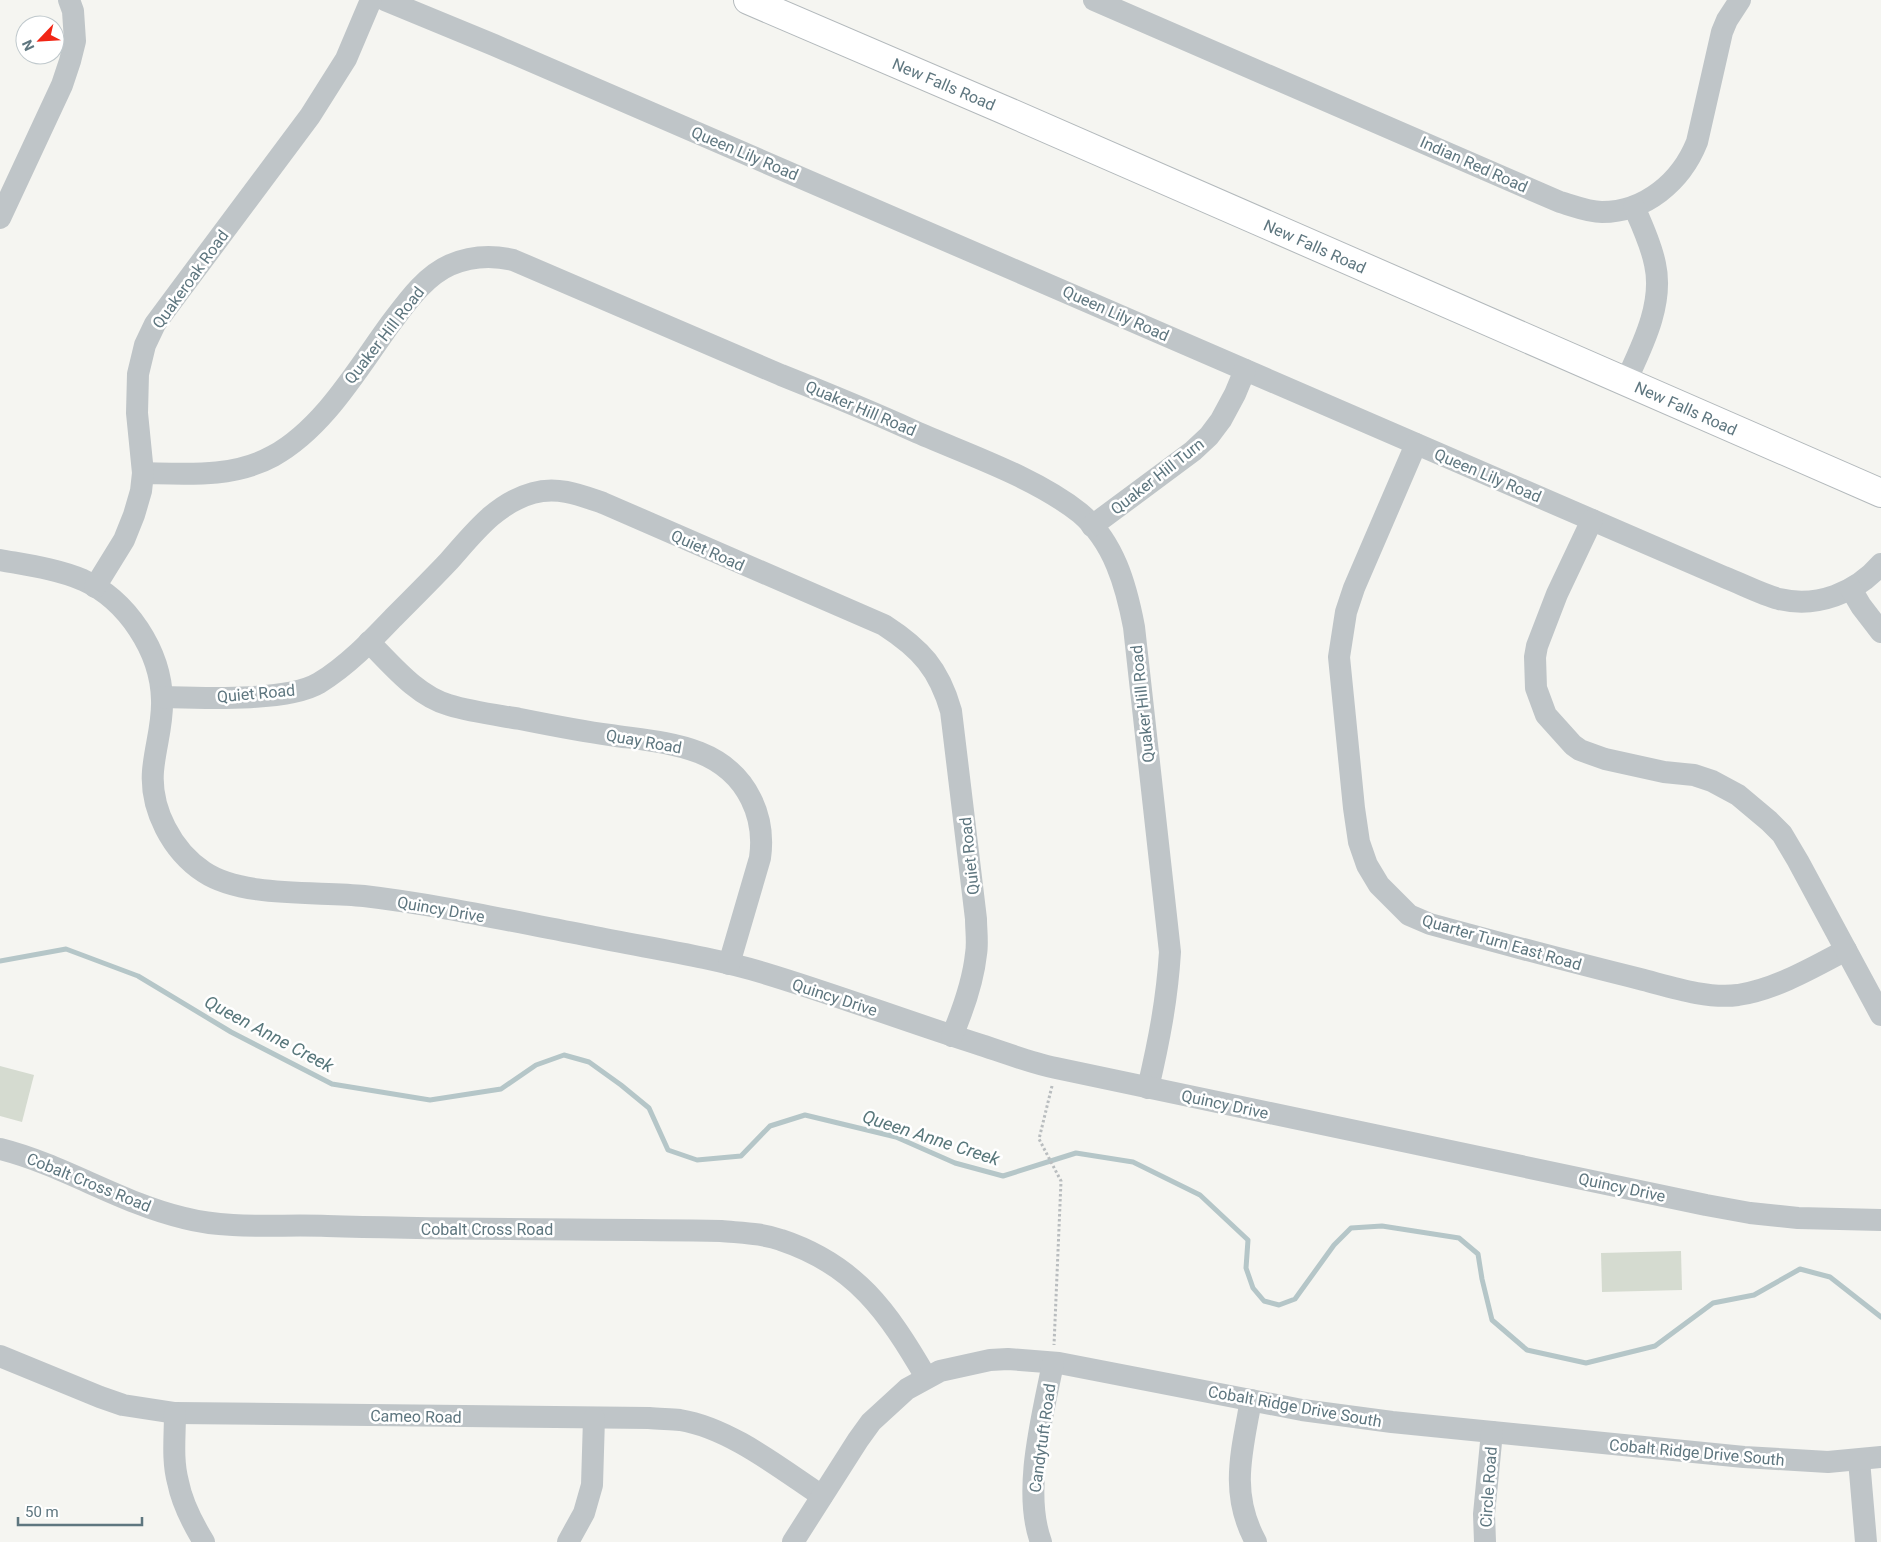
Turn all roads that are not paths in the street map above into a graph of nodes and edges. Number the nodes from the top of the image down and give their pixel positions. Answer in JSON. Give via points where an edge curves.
{"nodes":[{"id":1,"x":69,"y":0,"type":"edge"},
{"id":2,"x":371,"y":0,"type":"edge"},
{"id":3,"x":385,"y":0,"type":"edge"},
{"id":4,"x":748,"y":0,"type":"edge"},
{"id":5,"x":1094,"y":0,"type":"edge"},
{"id":6,"x":1740,"y":0,"type":"edge"},
{"id":7,"x":1634,"y":207,"type":"junction"},
{"id":8,"x":0,"y":218,"type":"edge"},
{"id":9,"x":1245,"y":370,"type":"junction"},
{"id":10,"x":1626,"y":381,"type":"junction"},
{"id":11,"x":1416,"y":444,"type":"junction"},
{"id":12,"x":143,"y":473,"type":"junction"},
{"id":13,"x":1881,"y":493,"type":"edge"},
{"id":14,"x":1592,"y":520,"type":"junction"},
{"id":15,"x":1092,"y":526,"type":"junction"},
{"id":16,"x":0,"y":560,"type":"edge"},
{"id":17,"x":1881,"y":564,"type":"edge"},
{"id":18,"x":95,"y":587,"type":"junction"},
{"id":19,"x":1851,"y":589,"type":"junction"},
{"id":20,"x":1881,"y":632,"type":"edge"},
{"id":21,"x":369,"y":642,"type":"junction"},
{"id":22,"x":162,"y":697,"type":"junction"},
{"id":23,"x":1846,"y":950,"type":"junction"},
{"id":24,"x":729,"y":964,"type":"junction"},
{"id":25,"x":1881,"y":1015,"type":"edge"},
{"id":26,"x":952,"y":1036,"type":"junction"},
{"id":27,"x":1148,"y":1088,"type":"junction"},
{"id":28,"x":0,"y":1149,"type":"edge"},
{"id":29,"x":1881,"y":1220,"type":"edge"},
{"id":30,"x":0,"y":1356,"type":"edge"},
{"id":31,"x":1053,"y":1363,"type":"junction"},
{"id":32,"x":926,"y":1377,"type":"junction"},
{"id":33,"x":1251,"y":1400,"type":"junction"},
{"id":34,"x":175,"y":1413,"type":"junction"},
{"id":35,"x":594,"y":1418,"type":"junction"},
{"id":36,"x":1492,"y":1432,"type":"junction"},
{"id":37,"x":1870,"y":1458,"type":"edge"},
{"id":38,"x":822,"y":1496,"type":"junction"},
{"id":39,"x":204,"y":1542,"type":"edge"},
{"id":40,"x":568,"y":1542,"type":"edge"},
{"id":41,"x":792,"y":1542,"type":"edge"},
{"id":42,"x":1040,"y":1542,"type":"edge"},
{"id":43,"x":1256,"y":1542,"type":"edge"},
{"id":44,"x":1485,"y":1542,"type":"edge"},
{"id":45,"x":1866,"y":1542,"type":"edge"}],
"edges":[{"from":1,"to":8,"type":"street","via":[[75,41],[70,61]]},
{"from":2,"to":12,"type":"street","name":"Quakeroak Road","via":[[346,58],[310,116],[178,293],[145,345],[138,374],[137,413]]},
{"from":3,"to":9,"type":"street","name":"Queen Lily Road"},
{"from":4,"to":10,"type":"main road","name":"New Falls Road"},
{"from":5,"to":7,"type":"street","name":"Indian Red Road","via":[[1560,202],[1601,212]]},
{"from":6,"to":7,"type":"street","name":"Indian Red Road","via":[[1722,32],[1693,152],[1667,187]]},
{"from":7,"to":10,"type":"street","via":[[1647,237],[1657,276],[1656,303],[1647,334]]},
{"from":9,"to":11,"type":"street","name":"Queen Lily Road"},
{"from":9,"to":15,"type":"street","name":"Quaker Hill Turn","via":[[1221,420],[1209,436]]},
{"from":10,"to":13,"type":"main road","name":"New Falls Road"},
{"from":11,"to":14,"type":"street","name":"Queen Lily Road"},
{"from":11,"to":23,"type":"street","name":"Quarter Turn East Road","via":[[1354,588],[1346,612],[1339,657],[1359,842],[1379,885],[1410,915],[1430,924],[1683,990],[1716,995],[1737,995],[1764,989]]},
{"from":12,"to":15,"type":"street","name":"Quaker Hill Road","via":[[220,473],[272,456],[291,444],[329,408],[400,312],[428,280],[449,266],[484,256],[513,260],[531,267],[993,464],[1050,493],[1080,513]]},
{"from":12,"to":18,"type":"street","name":"Quakeroak Road","via":[[141,491],[127,532]]},
{"from":14,"to":19,"type":"street","name":"Queen Lily Road","via":[[1777,598],[1811,601],[1831,598]]},
{"from":14,"to":23,"type":"street","via":[[1557,594],[1536,652],[1536,688],[1546,715],[1580,750],[1622,763],[1694,775],[1738,795],[1782,834]]},
{"from":15,"to":27,"type":"street","name":"Quaker Hill Road","via":[[1117,563],[1128,594],[1170,952],[1163,1022]]},
{"from":16,"to":18,"type":"street","name":"Quincy Drive","via":[[72,577]]},
{"from":17,"to":19,"type":"street","name":"Queen Lily Road","via":[[1873,574]]},
{"from":18,"to":22,"type":"street","name":"Quincy Drive","via":[[125,611],[139,628],[149,645]]},
{"from":19,"to":20,"type":"street"},
{"from":21,"to":22,"type":"street","name":"Quiet Road","via":[[319,683],[305,689],[259,696]]},
{"from":21,"to":24,"type":"street","name":"Quay Road","via":[[405,678],[448,705],[674,745],[714,759],[732,772],[756,808],[762,841]]},
{"from":21,"to":26,"type":"street","name":"Quiet Road","via":[[500,508],[532,493],[552,490],[602,503],[896,633],[922,654],[944,689],[951,711],[958,760],[976,919],[976,952],[964,1007]]},
{"from":22,"to":24,"type":"street","name":"Quincy Drive","via":[[152,773],[158,807],[176,847],[206,874],[231,884],[258,889],[363,896],[448,909]]},
{"from":23,"to":25,"type":"street"},
{"from":24,"to":26,"type":"street","name":"Quincy Drive","via":[[762,972]]},
{"from":26,"to":27,"type":"street","name":"Quincy Drive","via":[[1056,1068]]},
{"from":27,"to":29,"type":"street","name":"Quincy Drive","via":[[1750,1213]]},
{"from":28,"to":32,"type":"street","name":"Cobalt Cross Road","via":[[184,1218],[235,1225],[721,1231],[780,1239],[827,1261],[857,1282],[888,1316]]},
{"from":30,"to":34,"type":"street","name":"Cameo Road","via":[[100,1398],[122,1405]]},
{"from":31,"to":32,"type":"street","name":"Cobalt Ridge Drive South","via":[[990,1360],[948,1368]]},
{"from":31,"to":33,"type":"street","name":"Cobalt Ridge Drive South"},
{"from":31,"to":42,"type":"street","name":"Candytuft Road","via":[[1034,1472],[1033,1510]]},
{"from":32,"to":38,"type":"street","name":"Cobalt Ridge Drive South","via":[[906,1389],[871,1422]]},
{"from":33,"to":36,"type":"street","name":"Cobalt Ridge Drive South","via":[[1383,1421]]},
{"from":33,"to":43,"type":"street","via":[[1240,1462],[1239,1490],[1244,1517]]},
{"from":34,"to":35,"type":"street","name":"Cameo Road"},
{"from":34,"to":39,"type":"street","via":[[178,1482]]},
{"from":35,"to":38,"type":"street","name":"Cameo Road","via":[[681,1420],[702,1426],[756,1452]]},
{"from":35,"to":40,"type":"street","via":[[592,1485],[584,1513]]},
{"from":36,"to":37,"type":"street","name":"Cobalt Ridge Drive South","via":[[1744,1457],[1828,1462]]},
{"from":36,"to":44,"type":"street","name":"Circle Road","via":[[1484,1514]]},
{"from":37,"to":45,"type":"street"},
{"from":38,"to":41,"type":"street","name":"Cobalt Ridge Drive South"}]}
